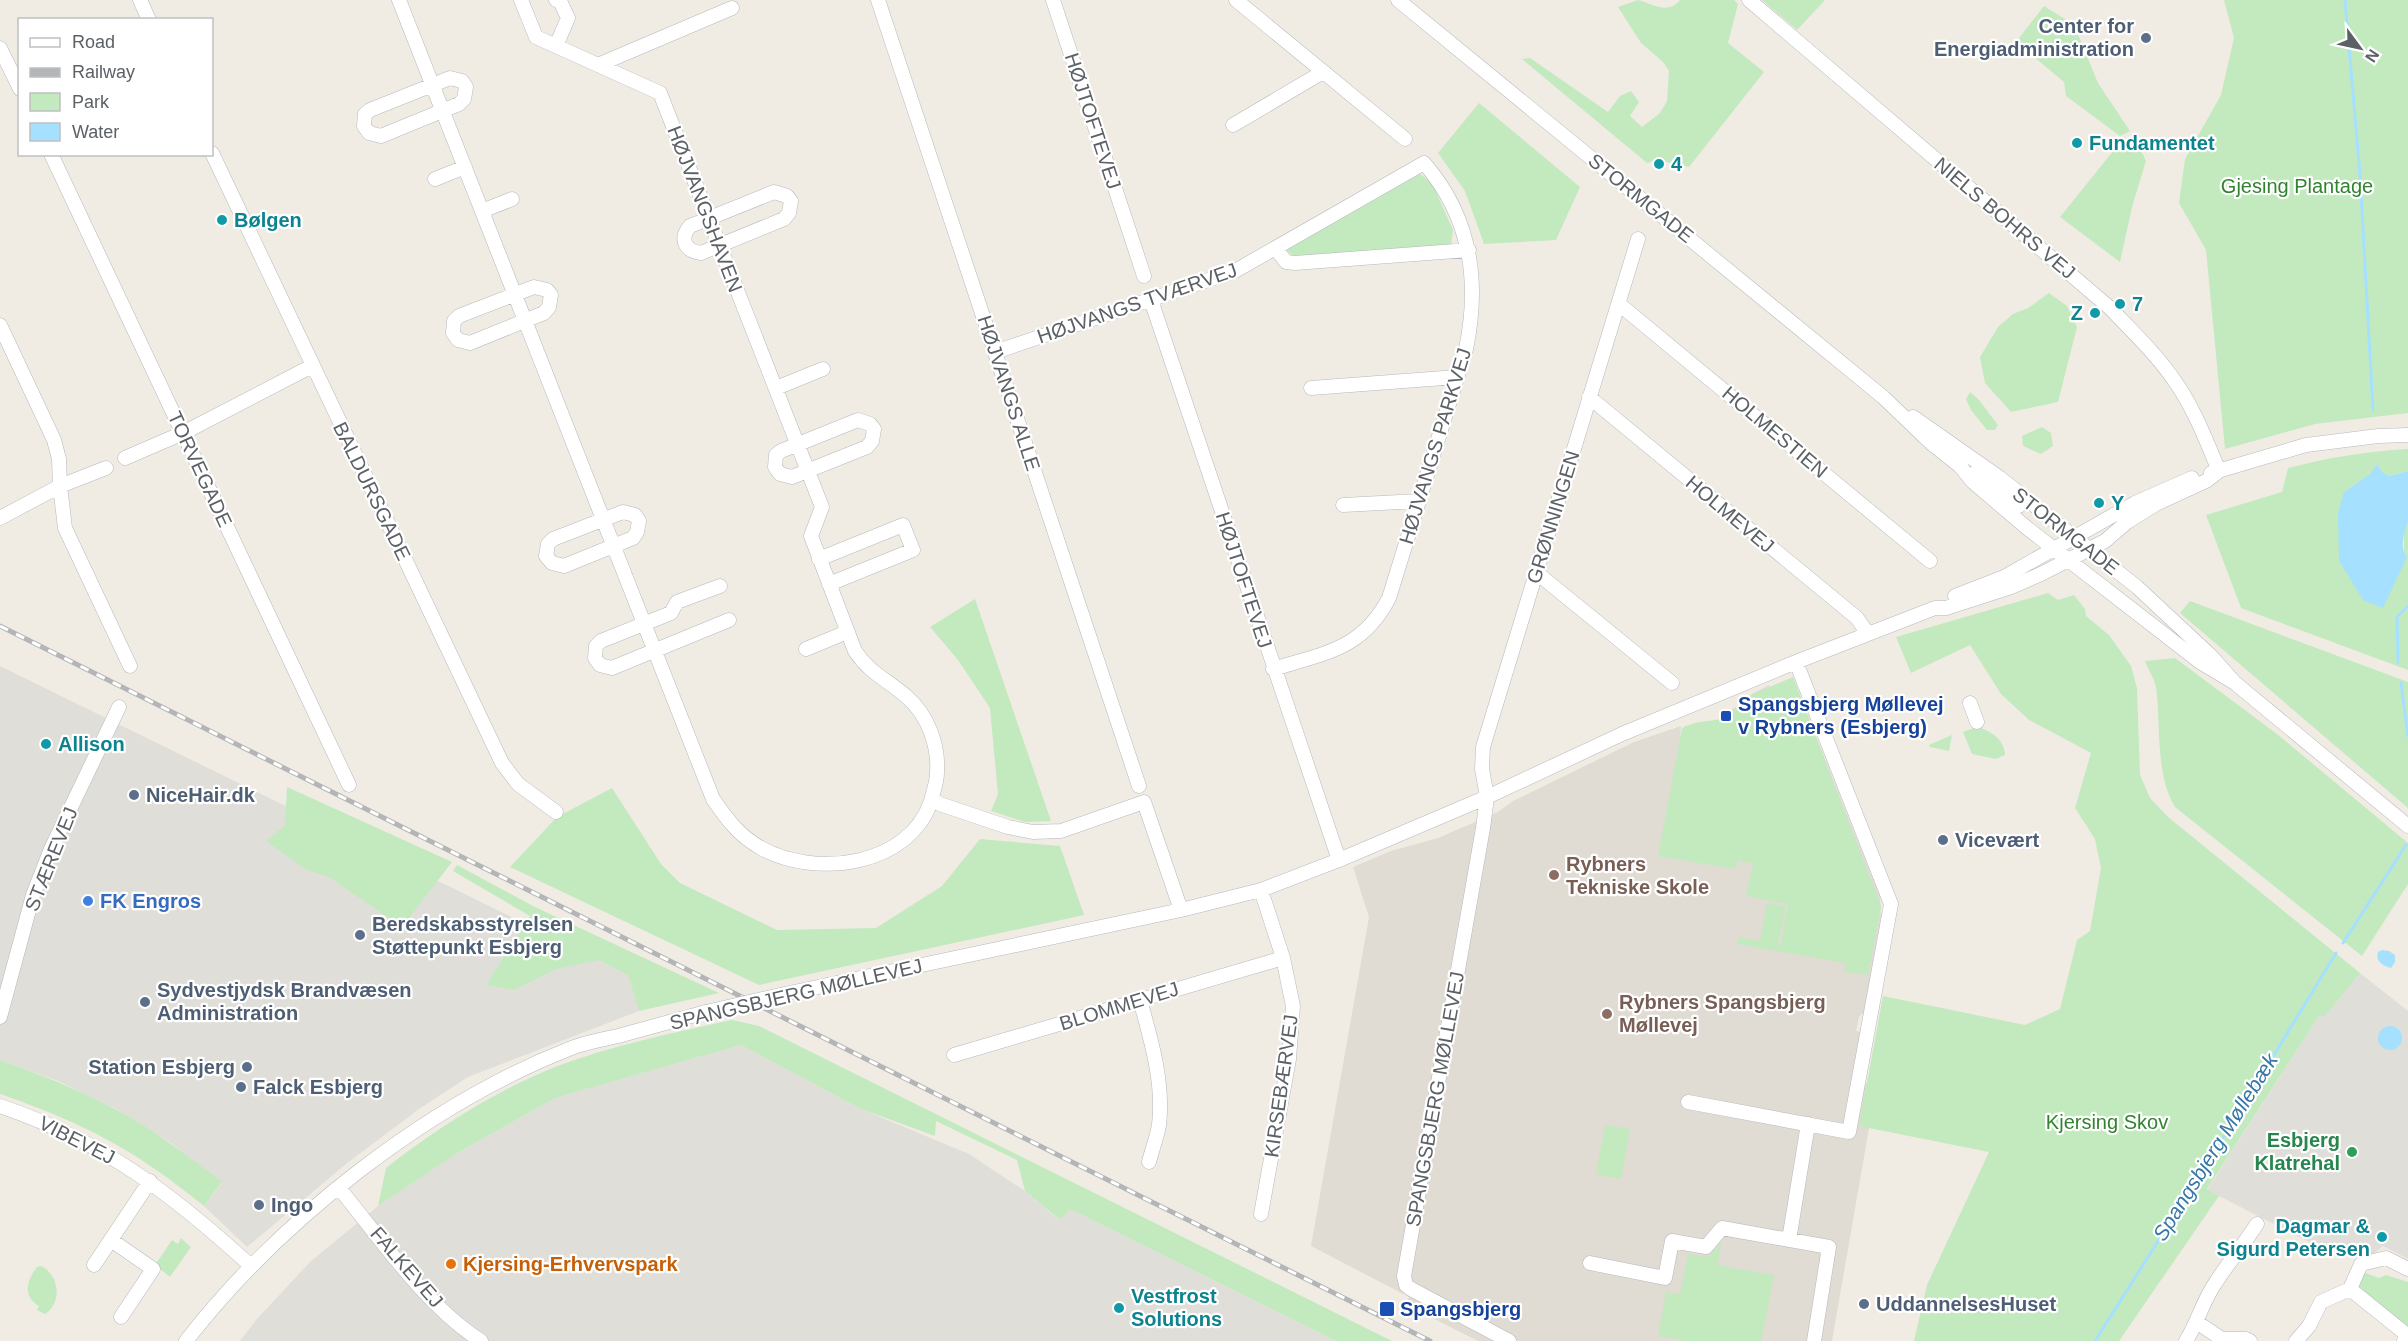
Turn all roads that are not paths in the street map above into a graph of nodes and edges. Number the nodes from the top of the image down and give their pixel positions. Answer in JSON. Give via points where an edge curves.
{"nodes":[{"id":1,"x":140,"y":0,"type":"edge"},
{"id":2,"x":399,"y":0,"type":"edge"},
{"id":3,"x":556,"y":0,"type":"edge"},
{"id":4,"x":878,"y":0,"type":"edge"},
{"id":5,"x":1053,"y":0,"type":"edge"},
{"id":6,"x":1236,"y":0,"type":"edge"},
{"id":7,"x":1398,"y":0,"type":"edge"},
{"id":8,"x":1749,"y":0,"type":"edge"},
{"id":9,"x":524,"y":1,"type":"edge"},
{"id":10,"x":732,"y":8,"type":"dead end"},
{"id":11,"x":148,"y":18,"type":"edge"},
{"id":12,"x":556,"y":46,"type":"junction"},
{"id":13,"x":0,"y":48,"type":"edge"},
{"id":14,"x":598,"y":65,"type":"junction"},
{"id":15,"x":1323,"y":72,"type":"junction"},
{"id":16,"x":18,"y":85,"type":"edge"},
{"id":17,"x":433,"y":85,"type":"junction"},
{"id":18,"x":443,"y":111,"type":"junction"},
{"id":19,"x":1233,"y":125,"type":"dead end"},
{"id":20,"x":1405,"y":139,"type":"dead end"},
{"id":21,"x":213,"y":155,"type":"edge"},
{"id":22,"x":52,"y":156,"type":"edge"},
{"id":23,"x":1424,"y":163,"type":"joint"},
{"id":24,"x":465,"y":167,"type":"junction"},
{"id":25,"x":435,"y":179,"type":"dead end"},
{"id":26,"x":512,"y":199,"type":"dead end"},
{"id":27,"x":482,"y":211,"type":"junction"},
{"id":28,"x":709,"y":218,"type":"junction"},
{"id":29,"x":1638,"y":239,"type":"dead end"},
{"id":30,"x":720,"y":245,"type":"junction"},
{"id":31,"x":1276,"y":249,"type":"junction"},
{"id":32,"x":1469,"y":250,"type":"junction"},
{"id":33,"x":1144,"y":276,"type":"dead end"},
{"id":34,"x":515,"y":294,"type":"junction"},
{"id":35,"x":1151,"y":300,"type":"junction"},
{"id":36,"x":1619,"y":304,"type":"junction"},
{"id":37,"x":526,"y":320,"type":"junction"},
{"id":38,"x":0,"y":325,"type":"edge"},
{"id":39,"x":995,"y":352,"type":"junction"},
{"id":40,"x":312,"y":366,"type":"junction"},
{"id":41,"x":823,"y":369,"type":"dead end"},
{"id":42,"x":1457,"y":377,"type":"junction"},
{"id":43,"x":776,"y":388,"type":"junction"},
{"id":44,"x":1311,"y":388,"type":"dead end"},
{"id":45,"x":1589,"y":397,"type":"junction"},
{"id":46,"x":1883,"y":397,"type":"junction"},
{"id":47,"x":183,"y":433,"type":"junction"},
{"id":48,"x":2408,"y":435,"type":"edge"},
{"id":49,"x":797,"y":444,"type":"junction"},
{"id":50,"x":125,"y":458,"type":"dead end"},
{"id":51,"x":106,"y":468,"type":"dead end"},
{"id":52,"x":808,"y":471,"type":"junction"},
{"id":53,"x":2219,"y":471,"type":"junction"},
{"id":54,"x":60,"y":486,"type":"junction"},
{"id":55,"x":1419,"y":501,"type":"junction"},
{"id":56,"x":1343,"y":505,"type":"dead end"},
{"id":57,"x":0,"y":518,"type":"edge"},
{"id":58,"x":603,"y":520,"type":"junction"},
{"id":59,"x":2065,"y":543,"type":"junction"},
{"id":60,"x":613,"y":546,"type":"junction"},
{"id":61,"x":2079,"y":555,"type":"junction"},
{"id":62,"x":819,"y":559,"type":"junction"},
{"id":63,"x":1930,"y":561,"type":"dead end"},
{"id":64,"x":1537,"y":573,"type":"junction"},
{"id":65,"x":829,"y":584,"type":"junction"},
{"id":66,"x":720,"y":586,"type":"dead end"},
{"id":67,"x":1935,"y":608,"type":"junction"},
{"id":68,"x":729,"y":620,"type":"dead end"},
{"id":69,"x":644,"y":624,"type":"junction"},
{"id":70,"x":847,"y":632,"type":"junction"},
{"id":71,"x":1868,"y":634,"type":"junction"},
{"id":72,"x":806,"y":649,"type":"dead end"},
{"id":73,"x":654,"y":651,"type":"junction"},
{"id":74,"x":1796,"y":662,"type":"junction"},
{"id":75,"x":130,"y":666,"type":"dead end"},
{"id":76,"x":1273,"y":669,"type":"junction"},
{"id":77,"x":1672,"y":683,"type":"dead end"},
{"id":78,"x":2235,"y":683,"type":"junction"},
{"id":79,"x":1970,"y":703,"type":"dead end"},
{"id":80,"x":119,"y":707,"type":"dead end"},
{"id":81,"x":1977,"y":722,"type":"dead end"},
{"id":82,"x":349,"y":785,"type":"dead end"},
{"id":83,"x":1139,"y":786,"type":"dead end"},
{"id":84,"x":1487,"y":797,"type":"junction"},
{"id":85,"x":931,"y":801,"type":"junction"},
{"id":86,"x":556,"y":812,"type":"dead end"},
{"id":87,"x":2408,"y":826,"type":"edge"},
{"id":88,"x":1339,"y":860,"type":"junction"},
{"id":89,"x":1261,"y":890,"type":"junction"},
{"id":90,"x":1181,"y":910,"type":"junction"},
{"id":91,"x":1283,"y":958,"type":"junction"},
{"id":92,"x":1140,"y":1000,"type":"junction"},
{"id":93,"x":0,"y":1017,"type":"edge"},
{"id":94,"x":954,"y":1055,"type":"dead end"},
{"id":95,"x":1688,"y":1102,"type":"dead end"},
{"id":96,"x":0,"y":1106,"type":"edge"},
{"id":97,"x":1808,"y":1124,"type":"junction"},
{"id":98,"x":1149,"y":1162,"type":"dead end"},
{"id":99,"x":150,"y":1181,"type":"junction"},
{"id":100,"x":339,"y":1188,"type":"junction"},
{"id":101,"x":1261,"y":1214,"type":"dead end"},
{"id":102,"x":2257,"y":1224,"type":"dead end"},
{"id":103,"x":111,"y":1240,"type":"junction"},
{"id":104,"x":1789,"y":1240,"type":"junction"},
{"id":105,"x":1590,"y":1263,"type":"dead end"},
{"id":106,"x":94,"y":1265,"type":"dead end"},
{"id":107,"x":250,"y":1266,"type":"junction"},
{"id":108,"x":2408,"y":1269,"type":"edge"},
{"id":109,"x":2350,"y":1289,"type":"junction"},
{"id":110,"x":121,"y":1317,"type":"dead end"},
{"id":111,"x":2198,"y":1323,"type":"junction"},
{"id":112,"x":186,"y":1341,"type":"edge"},
{"id":113,"x":481,"y":1341,"type":"edge"},
{"id":114,"x":1509,"y":1341,"type":"edge"},
{"id":115,"x":1814,"y":1341,"type":"edge"},
{"id":116,"x":2186,"y":1341,"type":"edge"},
{"id":117,"x":2250,"y":1341,"type":"edge"},
{"id":118,"x":2296,"y":1341,"type":"edge"},
{"id":119,"x":2404,"y":1341,"type":"edge"}],
"edges":[{"from":1,"to":11,"type":"street"},
{"from":2,"to":17,"type":"street"},
{"from":3,"to":12,"type":"street","via":[[568,18]]},
{"from":4,"to":39,"type":"street","name":"HØJVANGS ALLE"},
{"from":5,"to":33,"type":"street","name":"HØJTOFTEVEJ"},
{"from":6,"to":15,"type":"street"},
{"from":7,"to":46,"type":"street","name":"STORMGADE"},
{"from":8,"to":53,"type":"street","name":"NIELS BOHRS VEJ","via":[[2110,308],[2174,380],[2199,422]]},
{"from":9,"to":12,"type":"street","name":"HØJVANGSHAVEN","via":[[536,38]]},
{"from":10,"to":14,"type":"street"},
{"from":12,"to":14,"type":"street","name":"HØJVANGSHAVEN"},
{"from":13,"to":16,"type":"street"},
{"from":14,"to":28,"type":"street","name":"HØJVANGSHAVEN","via":[[660,93]]},
{"from":15,"to":19,"type":"street"},
{"from":15,"to":20,"type":"street"},
{"from":17,"to":18,"type":"street"},
{"from":17,"to":18,"type":"street","via":[[456,78],[466,87],[464,99]]},
{"from":17,"to":18,"type":"street","via":[[370,110],[365,114],[364,126],[369,133],[381,136]]},
{"from":18,"to":24,"type":"street"},
{"from":21,"to":40,"type":"street","name":"BALDURSGADE"},
{"from":22,"to":47,"type":"street","name":"TORVEGADE"},
{"from":23,"to":31,"type":"street","name":"HØJVANGS TVÆRVEJ"},
{"from":23,"to":32,"type":"street","name":"HØJVANGS PARKVEJ","via":[[1441,182],[1456,210]]},
{"from":24,"to":25,"type":"street"},
{"from":24,"to":27,"type":"street"},
{"from":26,"to":27,"type":"street"},
{"from":27,"to":34,"type":"street"},
{"from":28,"to":30,"type":"street","name":"HØJVANGSHAVEN"},
{"from":28,"to":30,"type":"street","via":[[690,226],[684,243],[701,253]]},
{"from":28,"to":30,"type":"street","via":[[774,192],[791,201],[784,219]]},
{"from":29,"to":36,"type":"street","name":"GRØNNINGEN"},
{"from":30,"to":43,"type":"street","name":"HØJVANGSHAVEN"},
{"from":31,"to":32,"type":"street","via":[[1286,262],[1295,263]]},
{"from":31,"to":35,"type":"street","name":"HØJVANGS TVÆRVEJ","via":[[1235,271]]},
{"from":32,"to":42,"type":"street","name":"HØJVANGS PARKVEJ","via":[[1472,319]]},
{"from":34,"to":37,"type":"street"},
{"from":34,"to":37,"type":"street","via":[[534,286],[547,290],[551,296],[544,313]]},
{"from":34,"to":37,"type":"street","via":[[459,316],[454,321],[453,333],[458,340],[470,343]]},
{"from":35,"to":39,"type":"street","name":"HØJVANGS TVÆRVEJ"},
{"from":35,"to":76,"type":"street","name":"HØJTOFTEVEJ"},
{"from":36,"to":45,"type":"street","name":"GRØNNINGEN"},
{"from":36,"to":63,"type":"street","name":"HOLMESTIEN"},
{"from":37,"to":58,"type":"street","name":"HØJVANGSHAVEN"},
{"from":38,"to":54,"type":"street","via":[[54,440],[60,459]]},
{"from":39,"to":83,"type":"street","name":"HØJVANGS ALLE"},
{"from":40,"to":47,"type":"street"},
{"from":40,"to":86,"type":"street","name":"BALDURSGADE","via":[[502,763],[518,784]]},
{"from":41,"to":43,"type":"street"},
{"from":42,"to":44,"type":"street"},
{"from":42,"to":55,"type":"street","name":"HØJVANGS PARKVEJ"},
{"from":43,"to":49,"type":"street","name":"HØJVANGSHAVEN"},
{"from":45,"to":64,"type":"street","name":"GRØNNINGEN"},
{"from":45,"to":71,"type":"street","name":"HOLMEVEJ","via":[[1857,618]]},
{"from":46,"to":59,"type":"street","name":"STORMGADE","via":[[2000,478]]},
{"from":46,"to":59,"type":"street","name":"STORMGADE","via":[[1931,443],[1960,466],[1980,475]]},
{"from":47,"to":50,"type":"street"},
{"from":47,"to":82,"type":"street","name":"TORVEGADE"},
{"from":48,"to":53,"type":"street","name":"SPANGSBJERG MØLLEVEJ","via":[[2306,446]]},
{"from":49,"to":52,"type":"street","name":"HØJVANGSHAVEN"},
{"from":49,"to":52,"type":"street","via":[[776,455],[775,467],[792,477]]},
{"from":49,"to":52,"type":"street","via":[[858,420],[874,429],[867,447]]},
{"from":51,"to":54,"type":"street"},
{"from":52,"to":62,"type":"street","name":"HØJVANGSHAVEN","via":[[822,507],[811,536]]},
{"from":53,"to":59,"type":"street","name":"SPANGSBJERG MØLLEVEJ","via":[[2202,474],[2135,502]]},
{"from":53,"to":61,"type":"street","name":"SPANGSBJERG MØLLEVEJ","via":[[2156,504]]},
{"from":54,"to":57,"type":"street"},
{"from":54,"to":75,"type":"street","via":[[65,528]]},
{"from":55,"to":56,"type":"street"},
{"from":55,"to":76,"type":"street","name":"HØJVANGS PARKVEJ","via":[[1389,598],[1371,626],[1345,646]]},
{"from":58,"to":60,"type":"street","name":"HØJVANGSHAVEN"},
{"from":58,"to":60,"type":"street","via":[[623,512],[639,520],[633,538]]},
{"from":58,"to":60,"type":"street","via":[[553,539],[546,556],[552,563],[564,566]]},
{"from":59,"to":61,"type":"street","name":"STORMGADE"},
{"from":59,"to":61,"type":"street"},
{"from":59,"to":67,"type":"street","name":"SPANGSBJERG MØLLEVEJ","via":[[2004,577]]},
{"from":60,"to":69,"type":"street","name":"HØJVANGSHAVEN"},
{"from":61,"to":67,"type":"street","name":"SPANGSBJERG MØLLEVEJ","via":[[2011,587]]},
{"from":61,"to":78,"type":"street","name":"STORMGADE","via":[[2200,662]]},
{"from":61,"to":78,"type":"street","name":"STORMGADE","via":[[2137,587]]},
{"from":62,"to":65,"type":"street","name":"HØJVANGSHAVEN"},
{"from":62,"to":65,"type":"street","via":[[903,525],[911,544],[913,550]]},
{"from":64,"to":77,"type":"street"},
{"from":64,"to":84,"type":"street","name":"GRØNNINGEN","via":[[1483,747]]},
{"from":65,"to":70,"type":"street","name":"HØJVANGSHAVEN"},
{"from":66,"to":69,"type":"street","via":[[677,602],[671,614]]},
{"from":67,"to":71,"type":"street","name":"SPANGSBJERG MØLLEVEJ"},
{"from":68,"to":73,"type":"street"},
{"from":69,"to":73,"type":"street","name":"HØJVANGSHAVEN"},
{"from":69,"to":73,"type":"street","via":[[601,641],[596,646],[595,658],[600,665],[612,668]]},
{"from":70,"to":72,"type":"street"},
{"from":70,"to":85,"type":"street","name":"HØJVANGSHAVEN","via":[[864,666],[908,697],[925,718],[934,744],[937,773]]},
{"from":71,"to":74,"type":"street","name":"SPANGSBJERG MØLLEVEJ"},
{"from":73,"to":85,"type":"street","name":"HØJVANGSHAVEN","via":[[712,799],[733,827],[760,848],[792,861],[830,864],[868,859],[912,833]]},
{"from":74,"to":84,"type":"street","name":"SPANGSBJERG MØLLEVEJ","via":[[1622,734]]},
{"from":74,"to":97,"type":"street","via":[[1891,904],[1849,1132]]},
{"from":76,"to":88,"type":"street","name":"HØJTOFTEVEJ"},
{"from":78,"to":87,"type":"street","name":"STORMGADE"},
{"from":79,"to":81,"type":"street"},
{"from":80,"to":93,"type":"street","name":"STÆREVEJ","via":[[33,895]]},
{"from":84,"to":88,"type":"street","name":"SPANGSBJERG MØLLEVEJ"},
{"from":84,"to":114,"type":"street","name":"SPANGSBJERG MØLLEVEJ","via":[[1404,1276],[1411,1289]]},
{"from":85,"to":90,"type":"street","via":[[1033,832],[1061,831],[1144,802]]},
{"from":88,"to":89,"type":"street","name":"SPANGSBJERG MØLLEVEJ"},
{"from":89,"to":90,"type":"street","name":"SPANGSBJERG MØLLEVEJ"},
{"from":89,"to":91,"type":"street","name":"KIRSEBÆRVEJ"},
{"from":90,"to":100,"type":"street","name":"SPANGSBJERG MØLLEVEJ","bridge":true,"via":[[780,995],[576,1047],[489,1084],[415,1131]]},
{"from":91,"to":92,"type":"street","name":"BLOMMEVEJ"},
{"from":91,"to":101,"type":"street","name":"KIRSEBÆRVEJ","via":[[1293,1006],[1289,1059]]},
{"from":92,"to":94,"type":"street","name":"BLOMMEVEJ"},
{"from":92,"to":98,"type":"street","via":[[1157,1064],[1159,1098],[1159,1126]]},
{"from":95,"to":97,"type":"street"},
{"from":96,"to":99,"type":"street","name":"VIBEVEJ","via":[[70,1134]]},
{"from":97,"to":104,"type":"street"},
{"from":99,"to":103,"type":"street"},
{"from":99,"to":107,"type":"street","name":"VIBEVEJ"},
{"from":100,"to":107,"type":"street","name":"SPANGSBJERG MØLLEVEJ"},
{"from":100,"to":113,"type":"street","name":"FALKEVEJ","via":[[423,1290]]},
{"from":102,"to":111,"type":"street","via":[[2215,1283]]},
{"from":103,"to":106,"type":"street"},
{"from":103,"to":110,"type":"street","via":[[153,1269]]},
{"from":104,"to":105,"type":"street","via":[[1722,1228],[1706,1247],[1672,1241],[1665,1278]]},
{"from":104,"to":115,"type":"street","via":[[1829,1247]]},
{"from":107,"to":112,"type":"street","name":"SPANGSBJERG MØLLEVEJ"},
{"from":108,"to":109,"type":"street","via":[[2386,1258],[2361,1264]]},
{"from":109,"to":118,"type":"street","via":[[2321,1302]]},
{"from":109,"to":119,"type":"street","via":[[2406,1334]]},
{"from":111,"to":116,"type":"street"},
{"from":111,"to":117,"type":"street","via":[[2222,1338]]}]}
